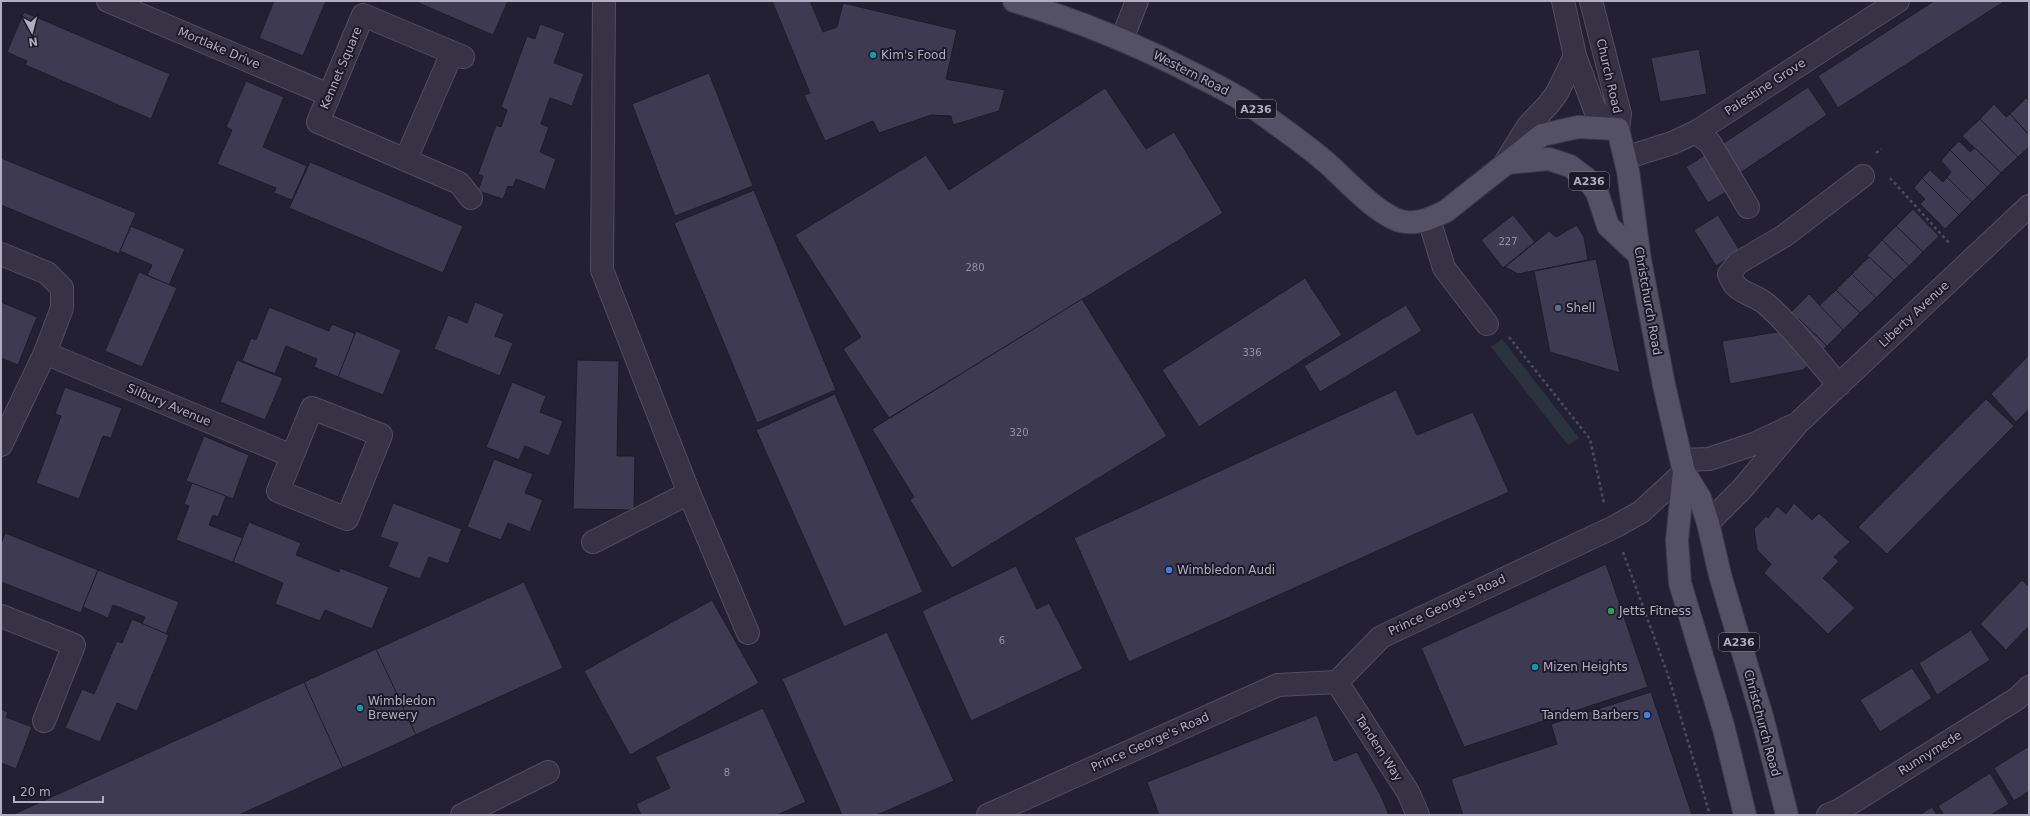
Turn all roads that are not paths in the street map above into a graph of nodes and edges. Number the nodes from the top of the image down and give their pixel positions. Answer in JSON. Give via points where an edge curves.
{"nodes":[{"id":1,"x":108,"y":1,"type":"edge"},
{"id":2,"x":604,"y":1,"type":"edge"},
{"id":3,"x":1014,"y":1,"type":"edge"},
{"id":4,"x":1137,"y":1,"type":"edge"},
{"id":5,"x":1563,"y":1,"type":"edge"},
{"id":6,"x":1591,"y":1,"type":"edge"},
{"id":7,"x":1898,"y":1,"type":"edge"},
{"id":8,"x":1122,"y":39,"type":"junction"},
{"id":9,"x":1575,"y":56,"type":"junction"},
{"id":10,"x":329,"y":95,"type":"junction"},
{"id":11,"x":1618,"y":129,"type":"junction"},
{"id":12,"x":1696,"y":132,"type":"junction"},
{"id":13,"x":1625,"y":158,"type":"junction"},
{"id":14,"x":406,"y":159,"type":"junction"},
{"id":15,"x":1505,"y":164,"type":"junction"},
{"id":16,"x":1867,"y":167,"type":"road end"},
{"id":17,"x":471,"y":198,"type":"dead end"},
{"id":18,"x":2029,"y":206,"type":"edge"},
{"id":19,"x":1748,"y":207,"type":"dead end"},
{"id":20,"x":1429,"y":219,"type":"junction"},
{"id":21,"x":1,"y":254,"type":"edge"},
{"id":22,"x":1639,"y":255,"type":"junction"},
{"id":23,"x":1487,"y":324,"type":"road end"},
{"id":24,"x":45,"y":353,"type":"junction"},
{"id":25,"x":1839,"y":385,"type":"junction"},
{"id":26,"x":1798,"y":423,"type":"junction"},
{"id":27,"x":4,"y":438,"type":"edge"},
{"id":28,"x":292,"y":456,"type":"junction"},
{"id":29,"x":1683,"y":466,"type":"junction"},
{"id":30,"x":689,"y":493,"type":"junction"},
{"id":31,"x":1708,"y":523,"type":"junction"},
{"id":32,"x":593,"y":542,"type":"dead end"},
{"id":33,"x":1,"y":616,"type":"edge"},
{"id":34,"x":748,"y":633,"type":"dead end"},
{"id":35,"x":1337,"y":682,"type":"junction"},
{"id":36,"x":2029,"y":687,"type":"edge"},
{"id":37,"x":44,"y":721,"type":"dead end"},
{"id":38,"x":548,"y":772,"type":"dead end"},
{"id":39,"x":462,"y":815,"type":"edge"},
{"id":40,"x":988,"y":815,"type":"edge"},
{"id":41,"x":1418,"y":815,"type":"edge"},
{"id":42,"x":1745,"y":815,"type":"edge"},
{"id":43,"x":1787,"y":815,"type":"edge"},
{"id":44,"x":1828,"y":815,"type":"edge"}],
"edges":[{"from":1,"to":10,"type":"street","name":"Mortlake Drive"},
{"from":2,"to":30,"type":"street","via":[[602,270]]},
{"from":3,"to":8,"type":"main road","name":"Western Road","number":"A236","via":[[1065,16]]},
{"from":4,"to":8,"type":"street"},
{"from":5,"to":9,"type":"street","name":"Church Road"},
{"from":6,"to":11,"type":"street","name":"Church Road","via":[[1620,114]]},
{"from":7,"to":12,"type":"street","name":"Palestine Grove"},
{"from":8,"to":20,"type":"main road","name":"Western Road","number":"A236","via":[[1220,87],[1255,108],[1394,219],[1405,223]]},
{"from":9,"to":11,"type":"street","name":"Church Road","via":[[1595,110]]},
{"from":9,"to":15,"type":"street","name":"Western Road","via":[[1557,92],[1528,126]]},
{"from":10,"to":14,"type":"street","name":"Kennet Square","via":[[318,122]]},
{"from":10,"to":14,"type":"street","name":"Kennet Square","via":[[363,15],[457,55]]},
{"from":11,"to":13,"type":"main road","name":"Christchurch Road","number":"A236"},
{"from":11,"to":15,"type":"main road","name":"Western Road","number":"A236","via":[[1578,128],[1542,135]]},
{"from":12,"to":13,"type":"street","name":"Palestine Grove","via":[[1672,143]]},
{"from":12,"to":19,"type":"street","via":[[1710,143]]},
{"from":13,"to":22,"type":"main road","name":"Christchurch Road","number":"A236"},
{"from":14,"to":17,"type":"street","name":"Kennet Square","via":[[459,183]]},
{"from":15,"to":20,"type":"main road","name":"Western Road","number":"A236","via":[[1446,211]]},
{"from":15,"to":22,"type":"main road","number":"A236","via":[[1549,159],[1570,166],[1586,178],[1597,192],[1608,226]]},
{"from":16,"to":25,"type":"street","via":[[1784,236],[1738,262],[1728,274],[1732,283],[1741,291],[1765,303]]},
{"from":18,"to":25,"type":"street","name":"Liberty Avenue"},
{"from":20,"to":23,"type":"street","via":[[1444,268]]},
{"from":21,"to":24,"type":"street","via":[[47,273],[62,288],[62,308]]},
{"from":22,"to":29,"type":"main road","name":"Christchurch Road","number":"A236","via":[[1664,385]]},
{"from":24,"to":27,"type":"street"},
{"from":24,"to":28,"type":"street","name":"Silbury Avenue"},
{"from":25,"to":26,"type":"street","name":"Liberty Avenue"},
{"from":26,"to":29,"type":"street","name":"Liberty Avenue","via":[[1754,444]]},
{"from":26,"to":31,"type":"street","name":"Liberty Avenue","via":[[1742,489]]},
{"from":28,"to":28,"type":"street","via":[[278,491],[347,519],[381,435],[312,408]]},
{"from":29,"to":31,"type":"main road","name":"Christchurch Road","number":"A236","via":[[1700,498]]},
{"from":29,"to":35,"type":"street","name":"Prince George's Road","via":[[1641,512],[1380,637]]},
{"from":29,"to":42,"type":"main road","name":"Christchurch Road","number":"A236","via":[[1677,540],[1680,583],[1724,729]]},
{"from":30,"to":32,"type":"street"},
{"from":30,"to":34,"type":"street"},
{"from":31,"to":43,"type":"main road","name":"Christchurch Road","number":"A236"},
{"from":33,"to":37,"type":"street","via":[[74,644]]},
{"from":35,"to":40,"type":"street","name":"Prince George's Road","via":[[1278,685]]},
{"from":35,"to":41,"type":"street","name":"Tandem Way","via":[[1408,792]]},
{"from":36,"to":44,"type":"street","name":"Runnymede","via":[[2018,698],[1840,810]]},
{"from":38,"to":39,"type":"street"}]}
